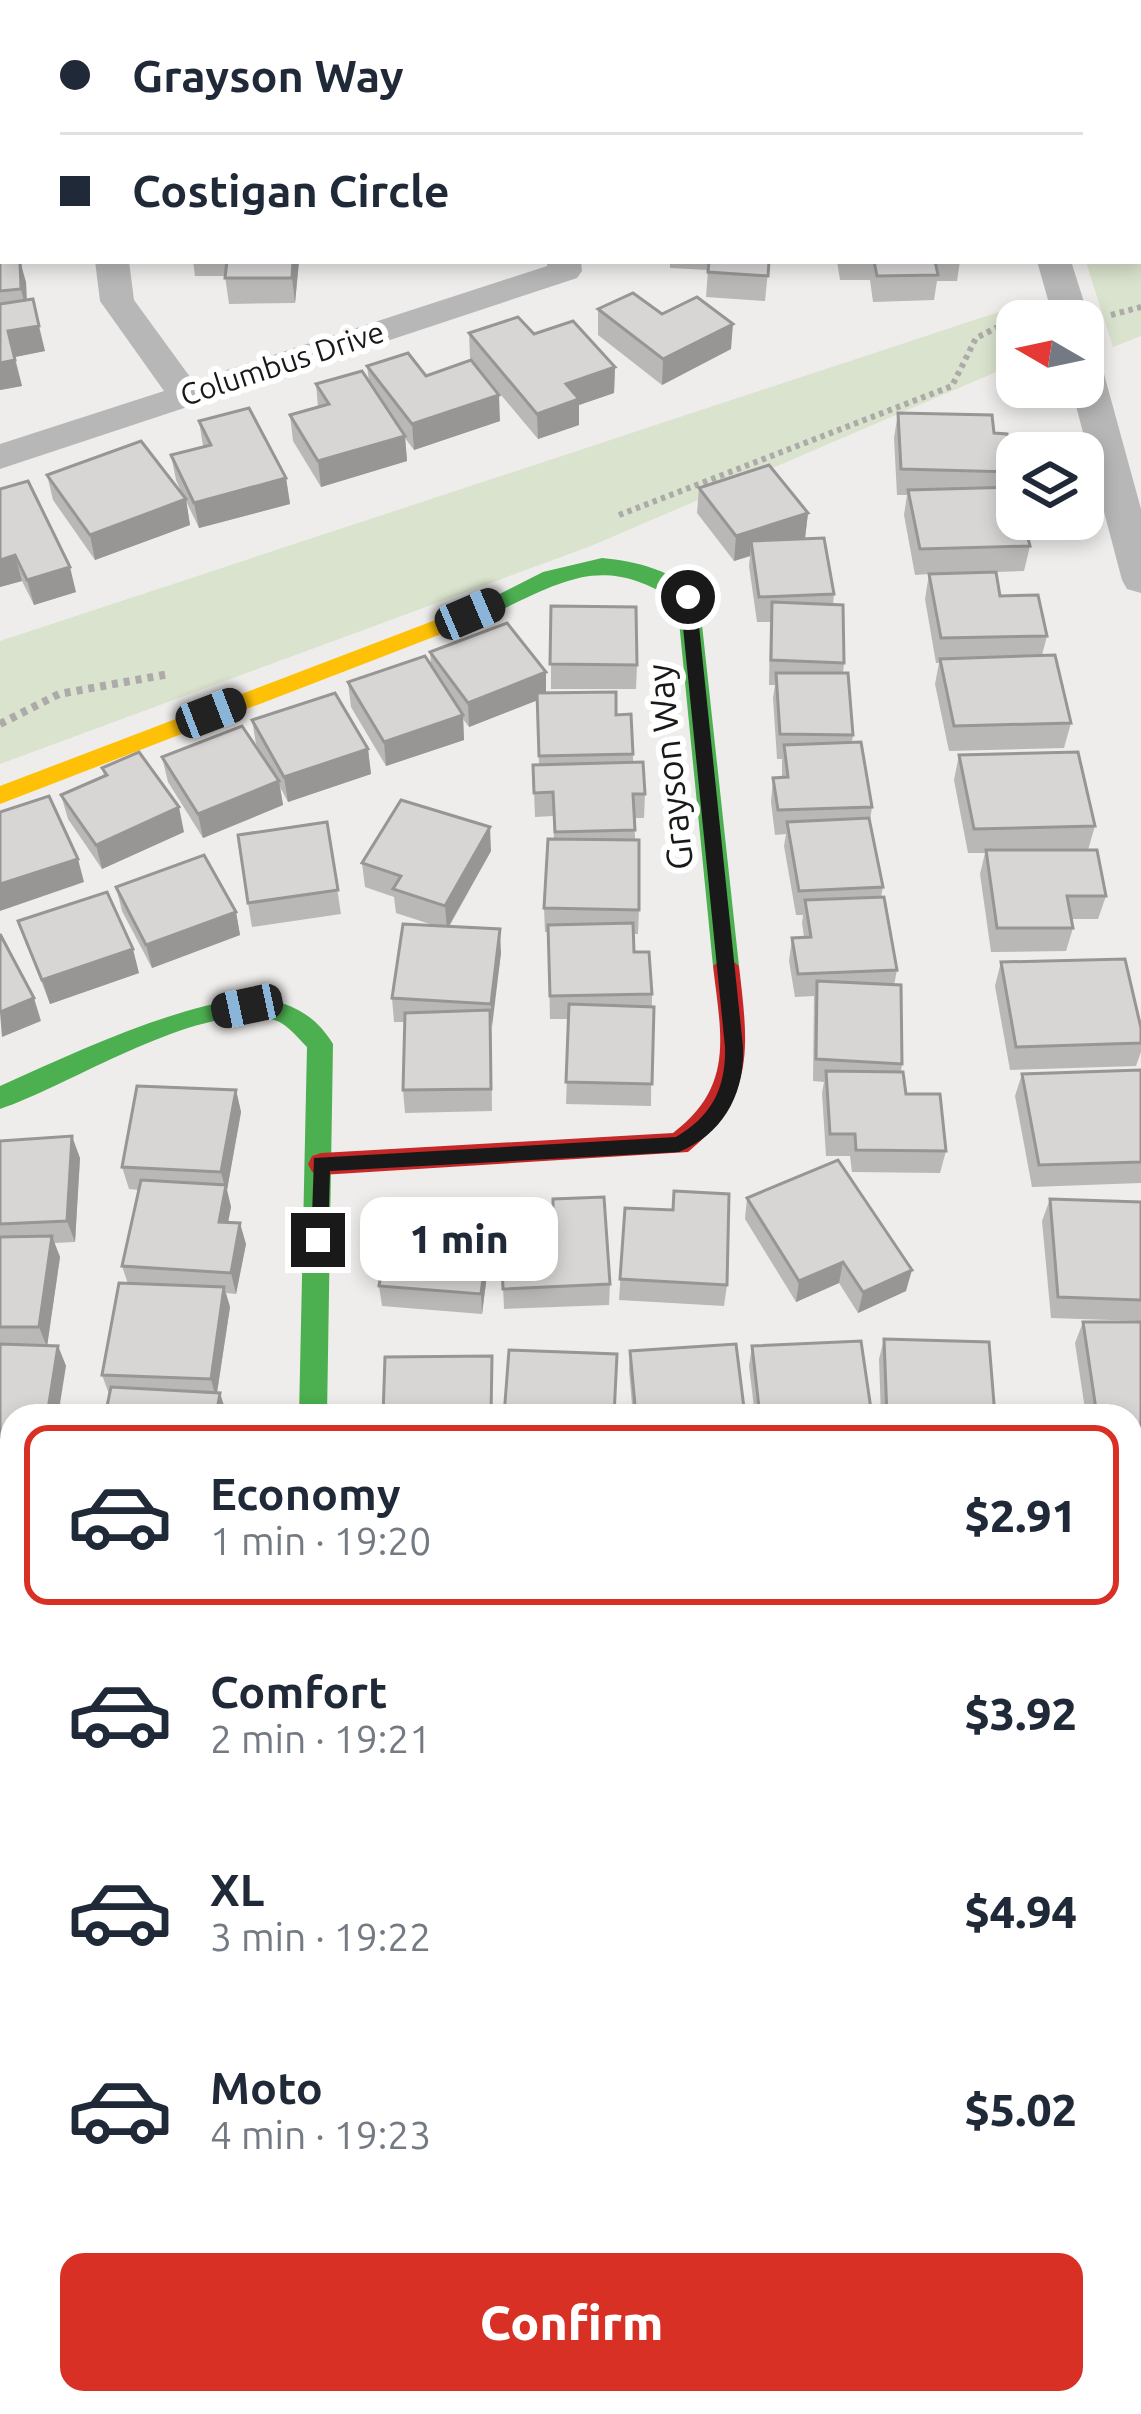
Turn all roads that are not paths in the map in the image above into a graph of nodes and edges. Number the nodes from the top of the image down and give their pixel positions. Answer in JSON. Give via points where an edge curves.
{"nodes":[{"id":1,"x":112,"y":264,"type":"edge"},
{"id":2,"x":1055,"y":264,"type":"edge"},
{"id":3,"x":565,"y":266,"type":"edge"},
{"id":4,"x":1066,"y":300,"type":"edge"},
{"id":5,"x":185,"y":395,"type":"junction"},
{"id":6,"x":1098,"y":408,"type":"edge"},
{"id":7,"x":0,"y":457,"type":"edge"},
{"id":8,"x":1132,"y":514,"type":"edge"},
{"id":9,"x":1141,"y":580,"type":"edge"},
{"id":10,"x":0,"y":795,"type":"edge"},
{"id":11,"x":0,"y":1098,"type":"edge"},
{"id":12,"x":321,"y":1164,"type":"junction"},
{"id":13,"x":313,"y":1404,"type":"edge"}],
"edges":[{"from":1,"to":5,"type":"street","via":[[117,302]]},
{"from":2,"to":4,"type":"street"},
{"from":3,"to":5,"type":"street","name":"Columbus Drive"},
{"from":5,"to":7,"type":"street","name":"Columbus Drive"},
{"from":6,"to":8,"type":"street"},
{"from":8,"to":9,"type":"street"},
{"from":10,"to":12,"type":"street","name":"Grayson Way","via":[[572,569],[633,565],[688,597],[734,1047],[735,1078],[723,1104],[704,1130],[679,1144]]},
{"from":11,"to":12,"type":"street","via":[[202,1016],[274,1007],[320,1044]]},
{"from":12,"to":13,"type":"street"}]}
